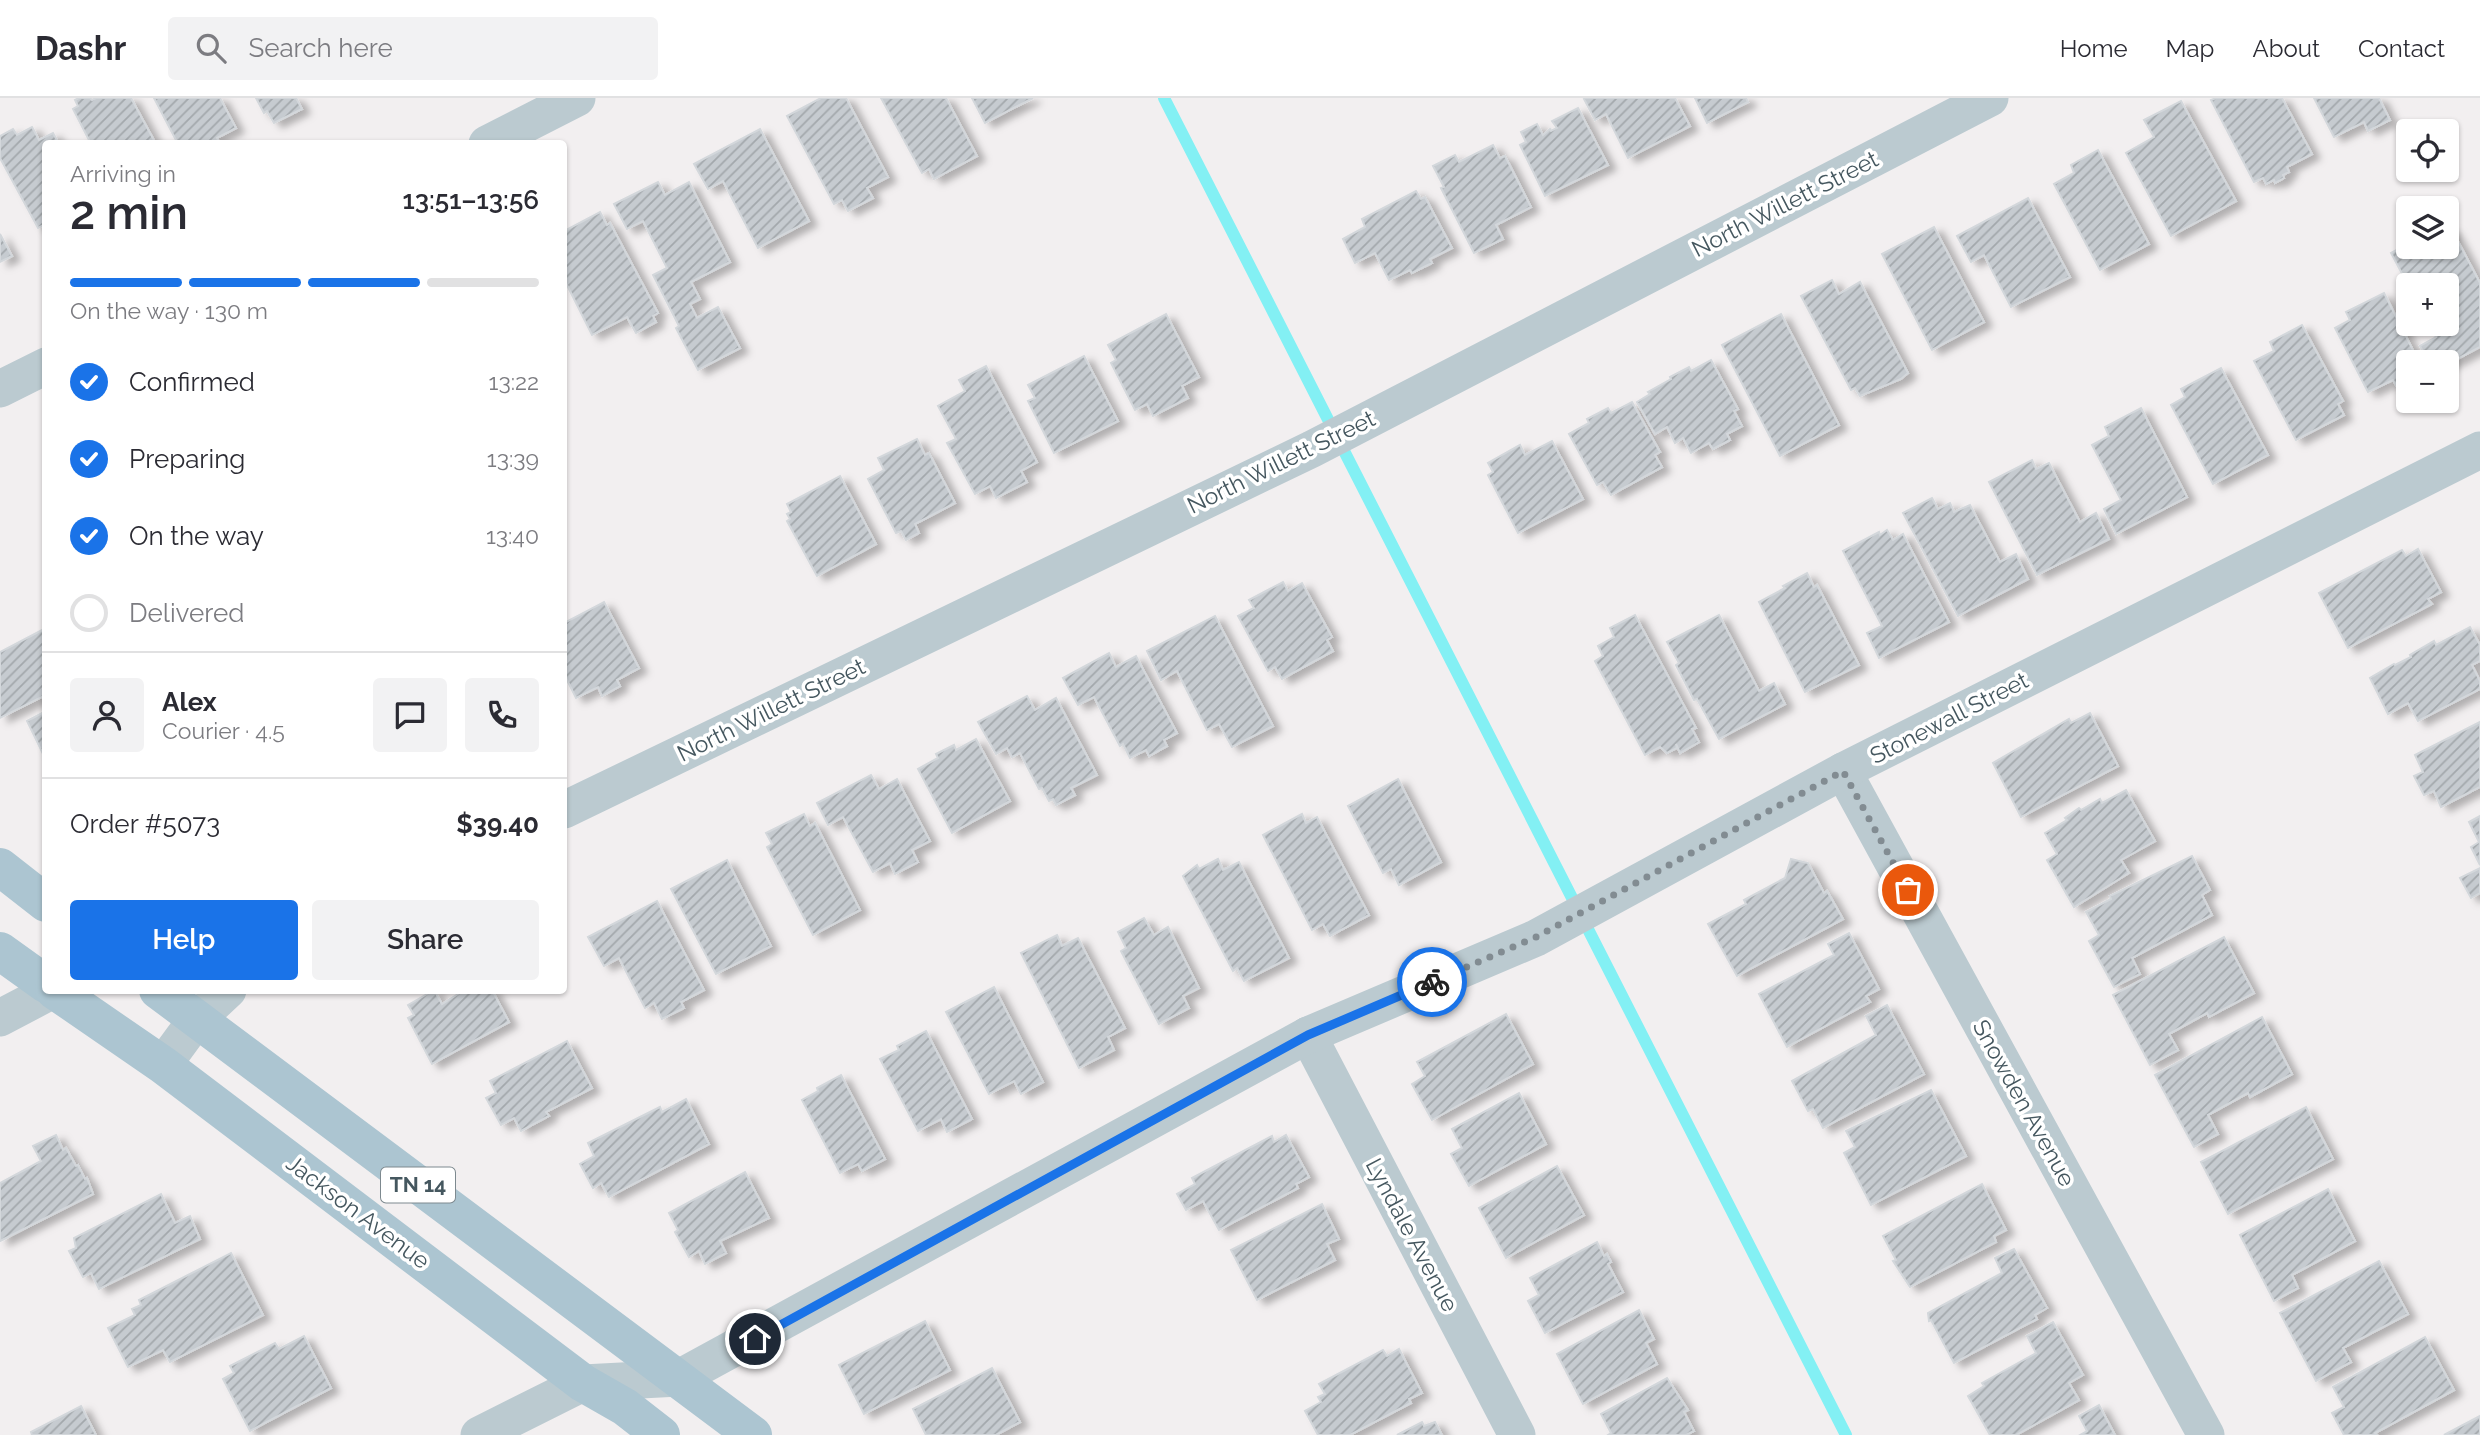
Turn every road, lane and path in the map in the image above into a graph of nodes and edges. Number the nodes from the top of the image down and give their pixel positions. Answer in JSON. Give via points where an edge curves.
{"nodes":[{"id":1,"x":577,"y":98,"type":"edge"},
{"id":2,"x":1990,"y":98,"type":"edge"},
{"id":3,"x":495,"y":140,"type":"edge"},
{"id":4,"x":42,"y":368,"type":"edge"},
{"id":5,"x":0,"y":389,"type":"edge"},
{"id":6,"x":2477,"y":458,"type":"edge"},
{"id":7,"x":1843,"y":771,"type":"junction"},
{"id":8,"x":567,"y":809,"type":"edge"},
{"id":9,"x":0,"y":867,"type":"edge"},
{"id":10,"x":42,"y":900,"type":"edge"},
{"id":11,"x":0,"y":951,"type":"edge"},
{"id":12,"x":42,"y":981,"type":"edge"},
{"id":13,"x":45,"y":994,"type":"edge"},
{"id":14,"x":59,"y":994,"type":"edge"},
{"id":15,"x":163,"y":994,"type":"edge"},
{"id":16,"x":224,"y":994,"type":"edge"},
{"id":17,"x":0,"y":1018,"type":"edge"},
{"id":18,"x":196,"y":1020,"type":"junction"},
{"id":19,"x":1308,"y":1035,"type":"junction"},
{"id":20,"x":163,"y":1065,"type":"junction"},
{"id":21,"x":679,"y":1378,"type":"junction"},
{"id":22,"x":583,"y":1383,"type":"junction"},
{"id":23,"x":479,"y":1435,"type":"edge"},
{"id":24,"x":662,"y":1435,"type":"edge"},
{"id":25,"x":753,"y":1435,"type":"edge"},
{"id":26,"x":1517,"y":1435,"type":"edge"},
{"id":27,"x":2206,"y":1435,"type":"edge"}],
"edges":[{"from":1,"to":3,"type":"street"},
{"from":2,"to":8,"type":"street","name":"North Willett Street","via":[[1312,449]]},
{"from":4,"to":5,"type":"street"},
{"from":6,"to":7,"type":"street","name":"Stonewall Street"},
{"from":7,"to":19,"type":"street","name":"Stonewall Street","via":[[1536,937]]},
{"from":7,"to":27,"type":"street","name":"Snowden Avenue"},
{"from":9,"to":10,"type":"main road"},
{"from":11,"to":12,"type":"main road"},
{"from":13,"to":17,"type":"street"},
{"from":14,"to":20,"type":"main road","name":"Jackson Avenue","number":"TN 14"},
{"from":15,"to":18,"type":"main road","number":"TN 14"},
{"from":16,"to":18,"type":"street"},
{"from":18,"to":20,"type":"street"},
{"from":18,"to":21,"type":"main road","number":"TN 14"},
{"from":19,"to":21,"type":"street","name":"Stonewall Street"},
{"from":19,"to":26,"type":"street","name":"Lyndale Avenue"},
{"from":20,"to":22,"type":"main road","name":"Jackson Avenue","number":"TN 14"},
{"from":21,"to":22,"type":"street","name":"Stonewall Street"},
{"from":21,"to":25,"type":"main road","number":"TN 14"},
{"from":22,"to":23,"type":"street","name":"Stonewall Street"},
{"from":22,"to":24,"type":"main road","name":"Jackson Avenue","number":"TN 14"}]}
